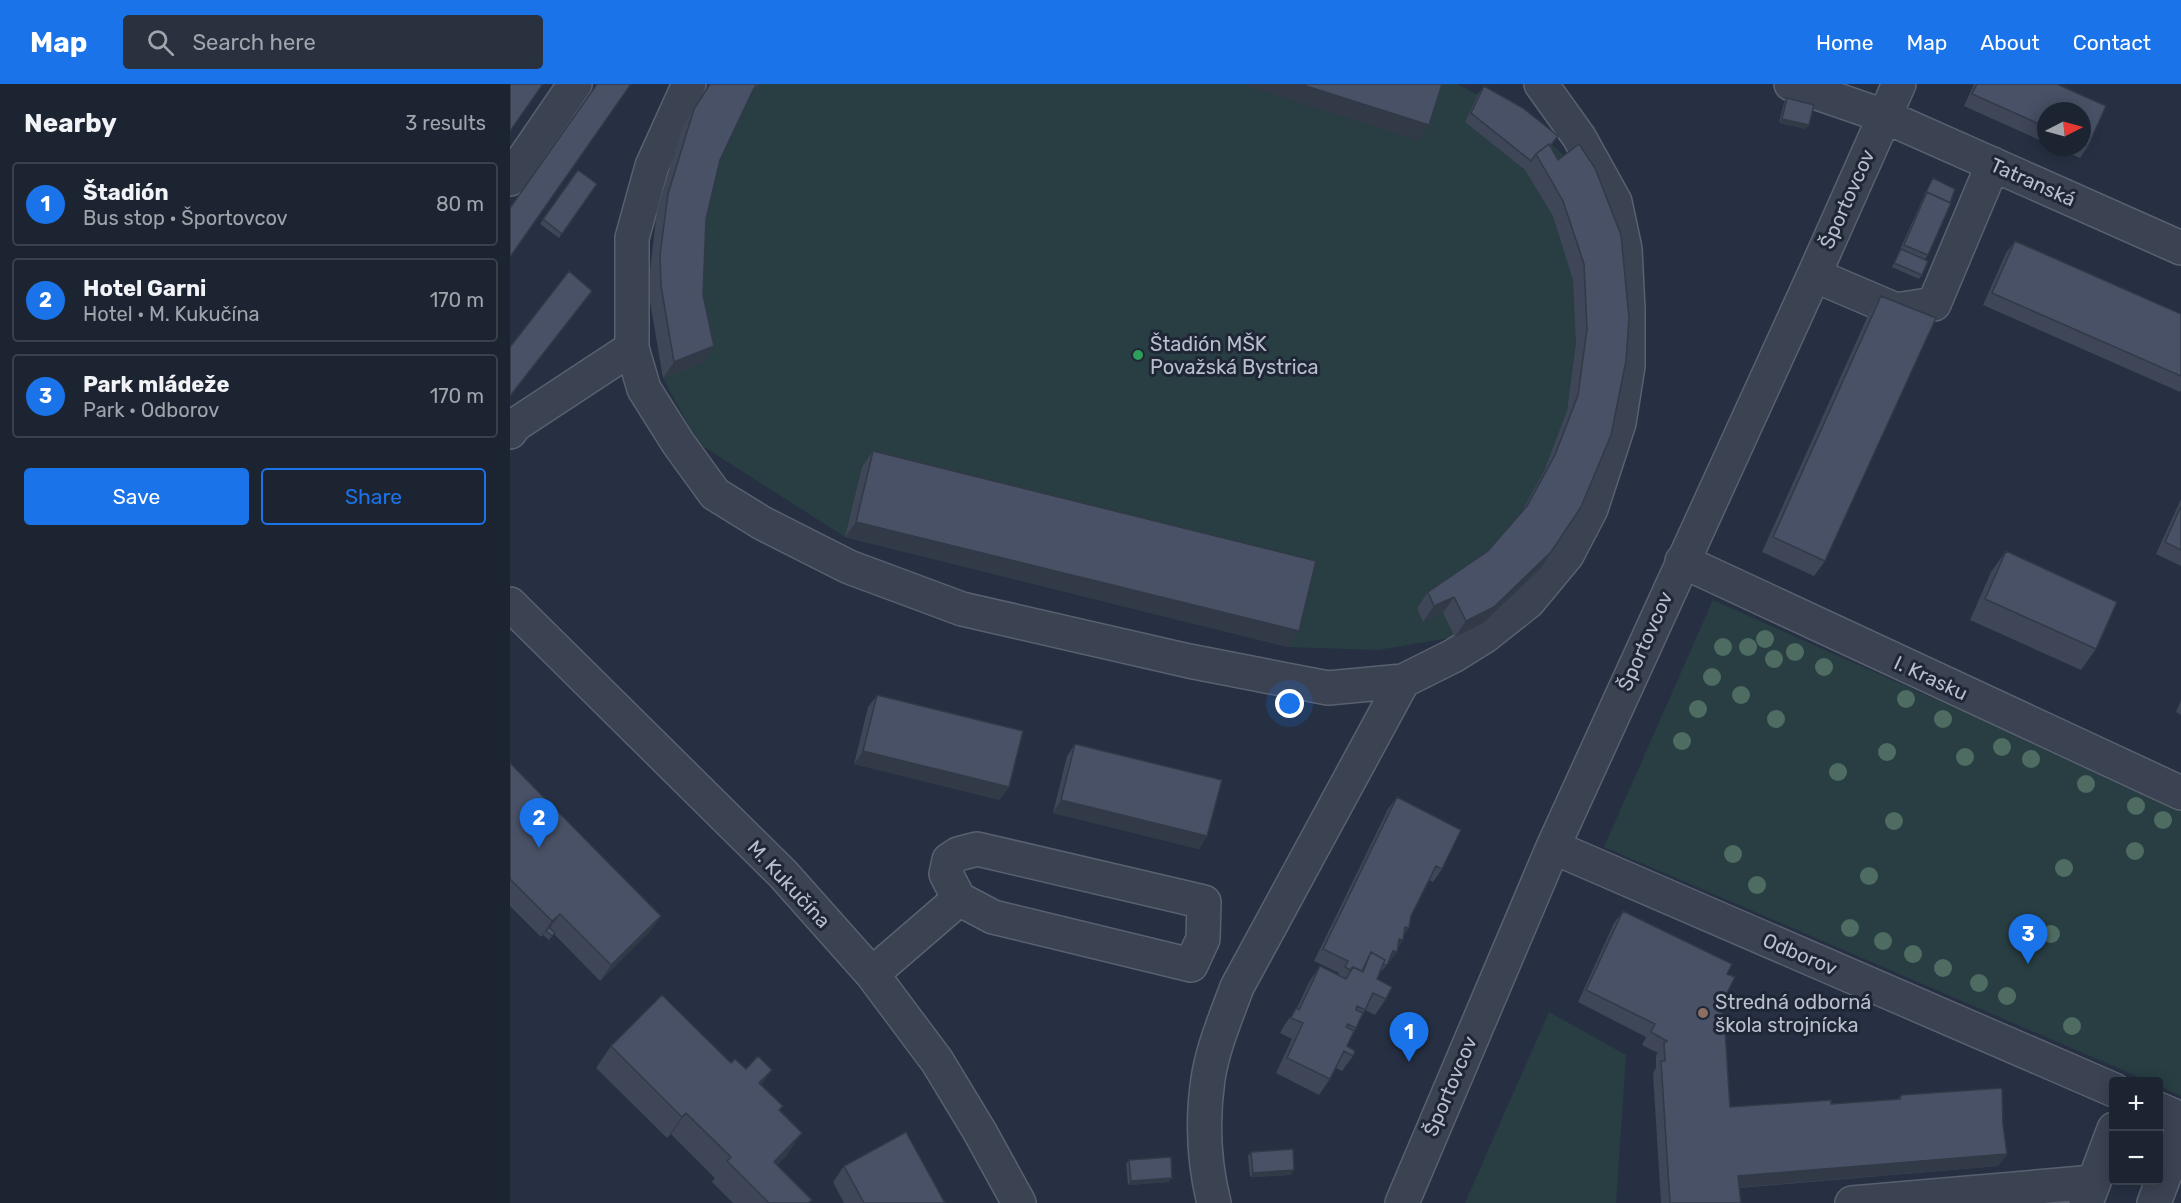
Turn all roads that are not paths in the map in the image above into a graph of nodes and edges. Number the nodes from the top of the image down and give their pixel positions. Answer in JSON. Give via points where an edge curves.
{"nodes":[{"id":1,"x":575,"y":84,"type":"edge"},
{"id":2,"x":689,"y":84,"type":"edge"},
{"id":3,"x":1541,"y":84,"type":"edge"},
{"id":4,"x":1791,"y":84,"type":"edge"},
{"id":5,"x":1899,"y":84,"type":"edge"},
{"id":6,"x":1884,"y":116,"type":"junction"},
{"id":7,"x":1993,"y":164,"type":"junction"},
{"id":8,"x":510,"y":179,"type":"edge"},
{"id":9,"x":2181,"y":248,"type":"edge"},
{"id":10,"x":1814,"y":275,"type":"junction"},
{"id":11,"x":632,"y":348,"type":"junction"},
{"id":12,"x":510,"y":432,"type":"edge"},
{"id":13,"x":1682,"y":561,"type":"junction"},
{"id":14,"x":510,"y":604,"type":"edge"},
{"id":15,"x":1403,"y":681,"type":"junction"},
{"id":16,"x":2181,"y":793,"type":"edge"},
{"id":17,"x":1553,"y":847,"type":"junction"},
{"id":18,"x":959,"y":899,"type":"junction"},
{"id":19,"x":872,"y":974,"type":"junction"},
{"id":20,"x":2109,"y":1088,"type":"edge"},
{"id":21,"x":2163,"y":1111,"type":"edge"},
{"id":22,"x":2181,"y":1119,"type":"edge"},
{"id":23,"x":2113,"y":1131,"type":"edge"},
{"id":24,"x":2181,"y":1132,"type":"edge"},
{"id":25,"x":2090,"y":1192,"type":"edge"},
{"id":26,"x":1019,"y":1203,"type":"edge"},
{"id":27,"x":1214,"y":1203,"type":"edge"},
{"id":28,"x":1402,"y":1203,"type":"edge"},
{"id":29,"x":1852,"y":1203,"type":"edge"},
{"id":30,"x":2154,"y":1203,"type":"edge"}],
"edges":[{"from":1,"to":8,"type":"street"},
{"from":2,"to":11,"type":"street","via":[[652,166],[632,238]]},
{"from":3,"to":15,"type":"street","via":[[1579,137],[1615,202],[1625,249],[1628,309],[1628,366],[1619,423],[1591,509],[1554,571],[1528,602],[1485,636]]},
{"from":4,"to":6,"type":"street","name":"Tatranská"},
{"from":5,"to":6,"type":"street","name":"Športovcov"},
{"from":6,"to":7,"type":"street","name":"Tatranská"},
{"from":6,"to":10,"type":"street","name":"Športovcov"},
{"from":7,"to":9,"type":"street","name":"Tatranská"},
{"from":7,"to":10,"type":"street","via":[[1934,304],[1896,310]]},
{"from":10,"to":13,"type":"street","name":"Športovcov"},
{"from":11,"to":12,"type":"street"},
{"from":11,"to":15,"type":"street","via":[[644,389],[715,494],[849,567],[962,609],[1189,661],[1328,687]]},
{"from":13,"to":16,"type":"street","name":"I. Krasku"},
{"from":13,"to":17,"type":"street","name":"Športovcov"},
{"from":14,"to":19,"type":"street","name":"M. Kukučína","via":[[783,874]]},
{"from":15,"to":27,"type":"street","via":[[1237,987],[1221,1030],[1208,1078],[1205,1111],[1208,1178]]},
{"from":17,"to":20,"type":"street","name":"Odborov"},
{"from":17,"to":28,"type":"street","name":"Športovcov"},
{"from":18,"to":18,"type":"street","via":[[993,917],[1191,965],[1203,939],[1203,902],[977,849],[949,860],[946,874]]},
{"from":18,"to":19,"type":"street"},
{"from":19,"to":26,"type":"street","name":"M. Kukučína","via":[[937,1061]]},
{"from":21,"to":22,"type":"street"},
{"from":23,"to":25,"type":"street"},
{"from":24,"to":30,"type":"street"},
{"from":25,"to":29,"type":"street"}]}
